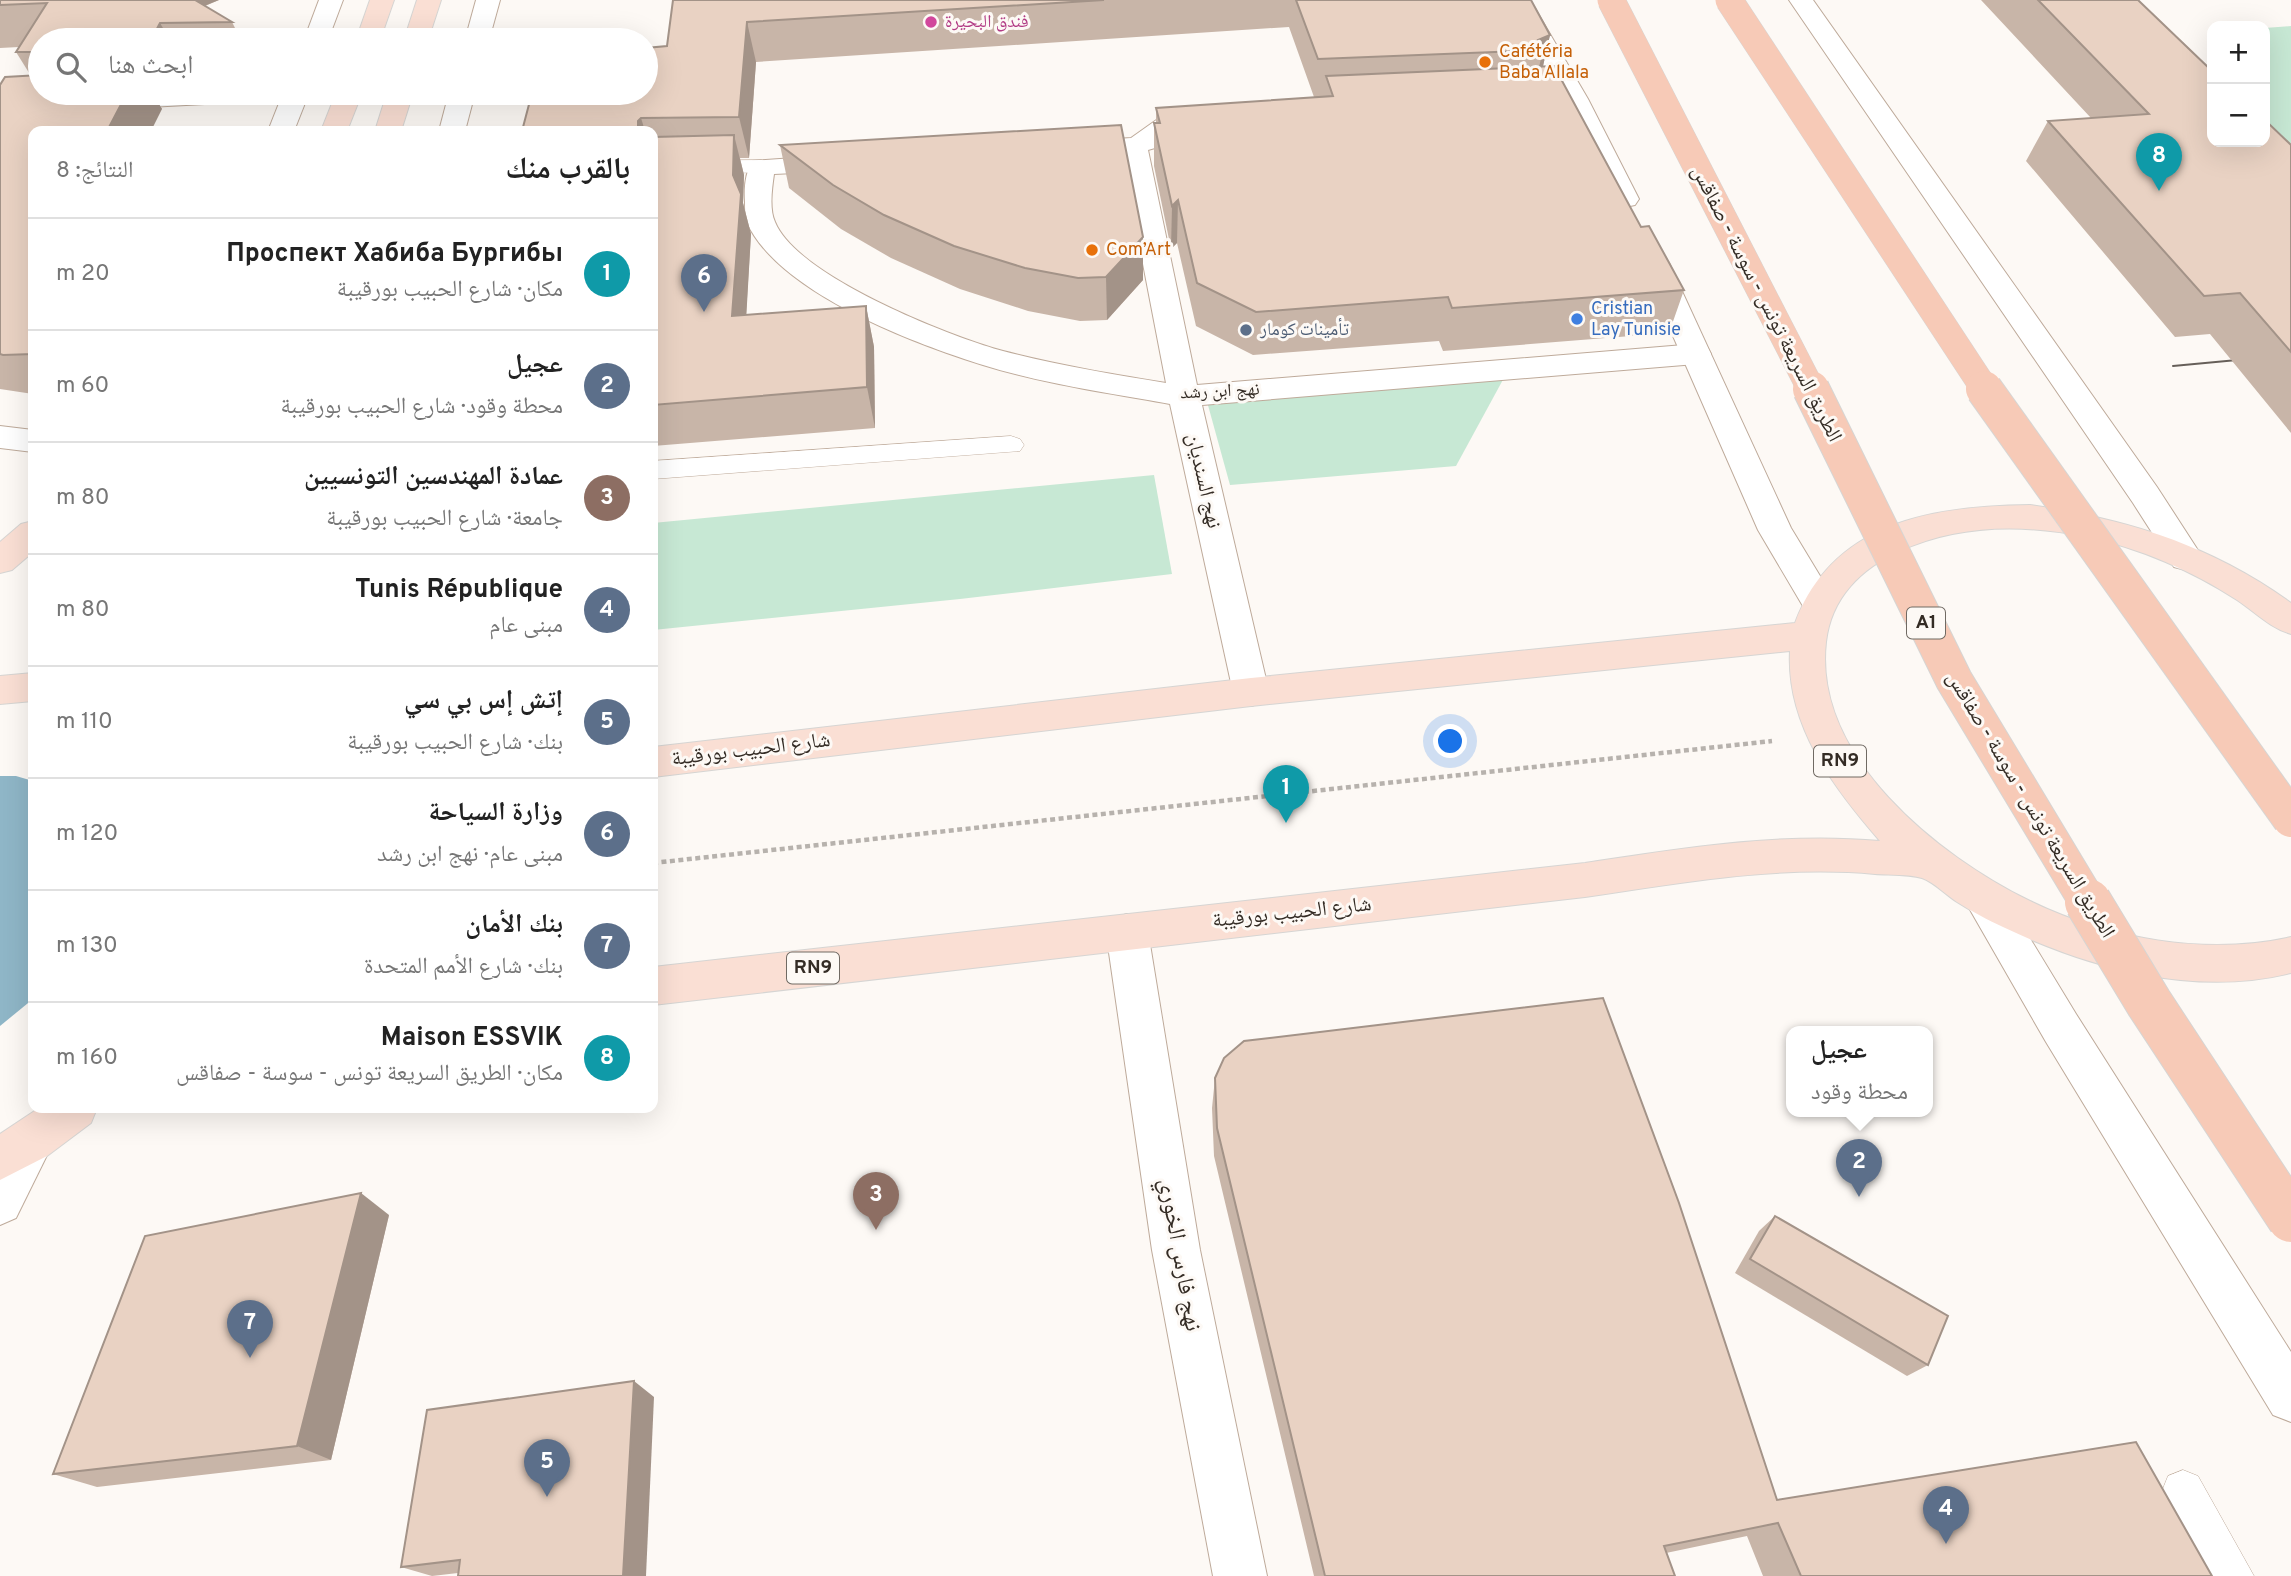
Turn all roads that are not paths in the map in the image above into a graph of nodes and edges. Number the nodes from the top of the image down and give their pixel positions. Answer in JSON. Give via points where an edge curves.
{"nodes":[{"id":1,"x":331,"y":0,"type":"edge"},
{"id":2,"x":382,"y":0,"type":"edge"},
{"id":3,"x":429,"y":0,"type":"edge"},
{"id":4,"x":488,"y":0,"type":"edge"},
{"id":5,"x":1518,"y":0,"type":"edge"},
{"id":6,"x":1611,"y":0,"type":"edge"},
{"id":7,"x":1729,"y":0,"type":"edge"},
{"id":8,"x":1801,"y":0,"type":"edge"},
{"id":9,"x":320,"y":28,"type":"edge"},
{"id":10,"x":372,"y":28,"type":"edge"},
{"id":11,"x":420,"y":28,"type":"edge"},
{"id":12,"x":480,"y":28,"type":"edge"},
{"id":13,"x":1575,"y":99,"type":"junction"},
{"id":14,"x":1547,"y":100,"type":"edge"},
{"id":15,"x":37,"y":105,"type":"edge"},
{"id":16,"x":291,"y":105,"type":"edge"},
{"id":17,"x":344,"y":105,"type":"edge"},
{"id":18,"x":396,"y":105,"type":"edge"},
{"id":19,"x":460,"y":105,"type":"edge"},
{"id":20,"x":0,"y":107,"type":"edge"},
{"id":21,"x":1219,"y":113,"type":"edge"},
{"id":22,"x":283,"y":126,"type":"edge"},
{"id":23,"x":336,"y":126,"type":"edge"},
{"id":24,"x":390,"y":126,"type":"edge"},
{"id":25,"x":453,"y":126,"type":"edge"},
{"id":26,"x":1134,"y":146,"type":"junction"},
{"id":27,"x":1054,"y":151,"type":"edge"},
{"id":28,"x":867,"y":161,"type":"edge"},
{"id":29,"x":762,"y":167,"type":"junction"},
{"id":30,"x":658,"y":168,"type":"edge"},
{"id":31,"x":1696,"y":354,"type":"junction"},
{"id":32,"x":1184,"y":396,"type":"junction"},
{"id":33,"x":0,"y":437,"type":"edge"},
{"id":34,"x":28,"y":440,"type":"edge"},
{"id":35,"x":1012,"y":445,"type":"dead end"},
{"id":36,"x":658,"y":470,"type":"edge"},
{"id":37,"x":28,"y":537,"type":"edge"},
{"id":38,"x":2186,"y":558,"type":"junction"},
{"id":39,"x":0,"y":561,"type":"edge"},
{"id":40,"x":2231,"y":581,"type":"junction"},
{"id":41,"x":2291,"y":586,"type":"edge"},
{"id":42,"x":1814,"y":620,"type":"junction"},
{"id":43,"x":2291,"y":621,"type":"edge"},
{"id":44,"x":28,"y":687,"type":"edge"},
{"id":45,"x":0,"y":690,"type":"edge"},
{"id":46,"x":1251,"y":692,"type":"junction"},
{"id":47,"x":658,"y":761,"type":"edge"},
{"id":48,"x":2291,"y":819,"type":"edge"},
{"id":49,"x":1932,"y":862,"type":"junction"},
{"id":50,"x":1983,"y":896,"type":"junction"},
{"id":51,"x":1128,"y":932,"type":"junction"},
{"id":52,"x":2291,"y":955,"type":"edge"},
{"id":53,"x":658,"y":985,"type":"edge"},
{"id":54,"x":68,"y":1113,"type":"edge"},
{"id":55,"x":15,"y":1149,"type":"edge"},
{"id":56,"x":0,"y":1202,"type":"edge"},
{"id":57,"x":2291,"y":1219,"type":"edge"},
{"id":58,"x":2291,"y":1396,"type":"edge"},
{"id":59,"x":2183,"y":1491,"type":"dead end"},
{"id":60,"x":1240,"y":1576,"type":"edge"},
{"id":61,"x":2232,"y":1576,"type":"edge"}],
"edges":[{"from":1,"to":9,"type":"street"},
{"from":2,"to":10,"type":"main road"},
{"from":3,"to":11,"type":"main road"},
{"from":4,"to":12,"type":"street"},
{"from":5,"to":13,"type":"street"},
{"from":6,"to":57,"type":"highway","name":"الطريق السريعة تونس - سوسة - صفاقس","number":"A1","bridge":true,"via":[[1954,680],[2149,1003]]},
{"from":7,"to":48,"type":"highway","bridge":true,"via":[[1967,365]]},
{"from":8,"to":38,"type":"street"},
{"from":13,"to":14,"type":"street"},
{"from":13,"to":31,"type":"street"},
{"from":15,"to":20,"type":"street"},
{"from":16,"to":22,"type":"street"},
{"from":17,"to":23,"type":"main road"},
{"from":18,"to":24,"type":"main road"},
{"from":19,"to":25,"type":"street"},
{"from":21,"to":26,"type":"street","via":[[1171,121]]},
{"from":26,"to":27,"type":"street"},
{"from":26,"to":32,"type":"street","name":"نهج السنديان"},
{"from":28,"to":29,"type":"street"},
{"from":29,"to":30,"type":"lane"},
{"from":29,"to":32,"type":"street","name":"نهج ابن رشد","via":[[760,221],[775,244],[803,270],[842,297],[993,358]]},
{"from":31,"to":32,"type":"street","name":"نهج ابن رشد"},
{"from":31,"to":42,"type":"street"},
{"from":32,"to":46,"type":"street","name":"نهج السنديان"},
{"from":33,"to":34,"type":"street"},
{"from":35,"to":36,"type":"lane"},
{"from":37,"to":39,"type":"main road"},
{"from":38,"to":40,"type":"main road"},
{"from":38,"to":42,"type":"main road","via":[[2071,523],[2004,516],[1962,519],[1889,538],[1860,556],[1836,578]]},
{"from":40,"to":41,"type":"main road"},
{"from":40,"to":43,"type":"main road"},
{"from":42,"to":46,"type":"main road","name":"شارع الحبيب بورقيبة"},
{"from":42,"to":49,"type":"main road","number":"RN9","via":[[1807,666],[1812,700],[1825,735],[1850,779],[1886,822]]},
{"from":44,"to":45,"type":"main road"},
{"from":46,"to":47,"type":"main road","name":"شارع الحبيب بورقيبة"},
{"from":49,"to":50,"type":"main road","number":"RN9"},
{"from":49,"to":51,"type":"main road","name":"شارع الحبيب بورقيبة","number":"RN9","via":[[1828,853],[1734,858],[1585,880]]},
{"from":50,"to":52,"type":"main road","number":"RN9","via":[[2043,926],[2133,954],[2234,964]]},
{"from":50,"to":58,"type":"street"},
{"from":51,"to":53,"type":"main road","name":"شارع الحبيب بورقيبة","number":"RN9"},
{"from":51,"to":60,"type":"street","name":"نهج فارس الخوري","via":[[1177,1250]]},
{"from":54,"to":55,"type":"main road"},
{"from":55,"to":56,"type":"street"},
{"from":59,"to":61,"type":"lane"}]}
